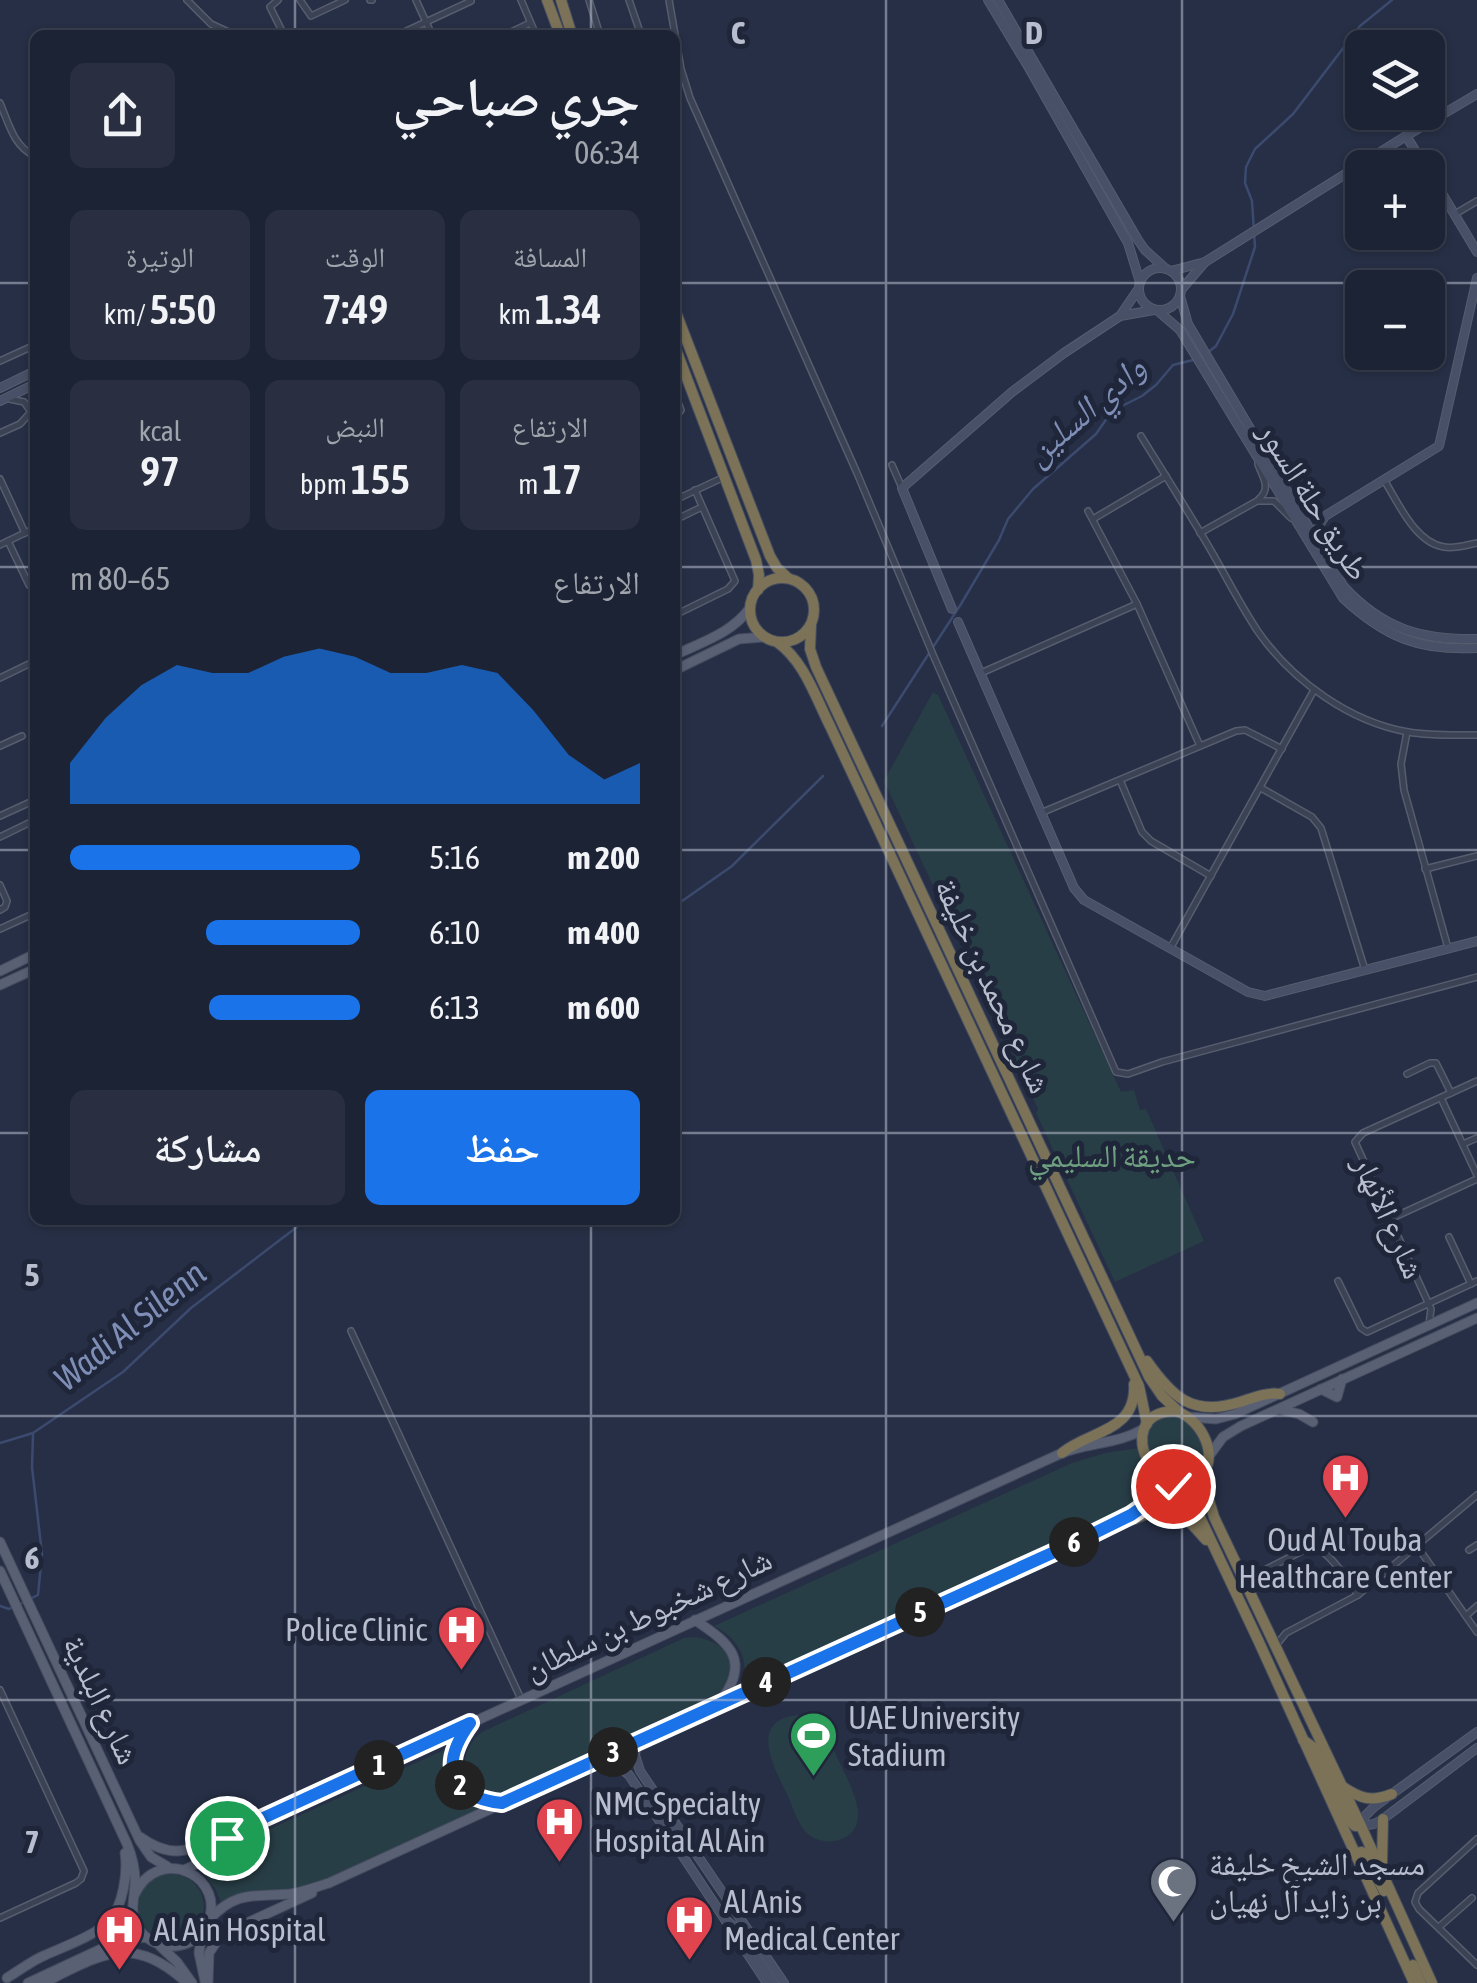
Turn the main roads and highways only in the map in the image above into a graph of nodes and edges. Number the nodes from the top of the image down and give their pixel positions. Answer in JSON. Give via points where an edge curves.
{"nodes":[{"id":1,"x":548,"y":0,"type":"edge"},
{"id":2,"x":560,"y":0,"type":"edge"},
{"id":3,"x":988,"y":0,"type":"edge"},
{"id":4,"x":998,"y":0,"type":"edge"},
{"id":5,"x":558,"y":30,"type":"edge"},
{"id":6,"x":570,"y":30,"type":"edge"},
{"id":7,"x":1477,"y":94,"type":"edge"},
{"id":8,"x":1406,"y":136,"type":"junction"},
{"id":9,"x":1415,"y":150,"type":"edge"},
{"id":10,"x":1445,"y":198,"type":"edge"},
{"id":11,"x":1477,"y":252,"type":"edge"},
{"id":12,"x":1205,"y":262,"type":"junction"},
{"id":13,"x":1168,"y":270,"type":"junction"},
{"id":14,"x":1477,"y":278,"type":"edge"},
{"id":15,"x":1140,"y":284,"type":"junction"},
{"id":16,"x":1181,"y":293,"type":"junction"},
{"id":17,"x":1156,"y":310,"type":"junction"},
{"id":18,"x":1120,"y":316,"type":"junction"},
{"id":19,"x":680,"y":323,"type":"edge"},
{"id":20,"x":1198,"y":350,"type":"junction"},
{"id":21,"x":680,"y":360,"type":"edge"},
{"id":22,"x":1206,"y":364,"type":"junction"},
{"id":23,"x":30,"y":373,"type":"edge"},
{"id":24,"x":30,"y":387,"type":"edge"},
{"id":25,"x":0,"y":388,"type":"edge"},
{"id":26,"x":4,"y":400,"type":"edge"},
{"id":27,"x":1287,"y":490,"type":"junction"},
{"id":28,"x":1325,"y":516,"type":"junction"},
{"id":29,"x":1329,"y":562,"type":"junction"},
{"id":30,"x":788,"y":578,"type":"junction"},
{"id":31,"x":758,"y":590,"type":"junction"},
{"id":32,"x":750,"y":608,"type":"junction"},
{"id":33,"x":952,"y":609,"type":"road end"},
{"id":34,"x":958,"y":622,"type":"road end"},
{"id":35,"x":811,"y":625,"type":"junction"},
{"id":36,"x":764,"y":636,"type":"junction"},
{"id":37,"x":1477,"y":639,"type":"edge"},
{"id":38,"x":777,"y":642,"type":"junction"},
{"id":39,"x":1477,"y":648,"type":"edge"},
{"id":40,"x":680,"y":653,"type":"edge"},
{"id":41,"x":680,"y":668,"type":"edge"},
{"id":42,"x":1477,"y":940,"type":"edge"},
{"id":43,"x":30,"y":956,"type":"edge"},
{"id":44,"x":0,"y":970,"type":"edge"},
{"id":45,"x":30,"y":971,"type":"edge"},
{"id":46,"x":0,"y":985,"type":"edge"},
{"id":47,"x":1477,"y":1302,"type":"edge"},
{"id":48,"x":1477,"y":1315,"type":"edge"},
{"id":49,"x":1134,"y":1346,"type":"junction"},
{"id":50,"x":1130,"y":1369,"type":"junction"},
{"id":51,"x":1280,"y":1394,"type":"junction"},
{"id":52,"x":1279,"y":1409,"type":"junction"},
{"id":53,"x":1185,"y":1415,"type":"junction"},
{"id":54,"x":1312,"y":1422,"type":"dead end"},
{"id":55,"x":1146,"y":1426,"type":"junction"},
{"id":56,"x":1062,"y":1453,"type":"junction"},
{"id":57,"x":1209,"y":1456,"type":"junction"},
{"id":58,"x":1204,"y":1473,"type":"junction"},
{"id":59,"x":1176,"y":1486,"type":"junction"},
{"id":60,"x":1121,"y":1520,"type":"junction"},
{"id":61,"x":0,"y":1542,"type":"edge"},
{"id":62,"x":1213,"y":1545,"type":"junction"},
{"id":63,"x":0,"y":1571,"type":"edge"},
{"id":64,"x":695,"y":1620,"type":"junction"},
{"id":65,"x":46,"y":1653,"type":"junction"},
{"id":66,"x":718,"y":1704,"type":"junction"},
{"id":67,"x":470,"y":1723,"type":"junction"},
{"id":68,"x":1477,"y":1732,"type":"edge"},
{"id":69,"x":1302,"y":1740,"type":"junction"},
{"id":70,"x":637,"y":1741,"type":"junction"},
{"id":71,"x":1477,"y":1748,"type":"edge"},
{"id":72,"x":598,"y":1759,"type":"junction"},
{"id":73,"x":1342,"y":1786,"type":"junction"},
{"id":74,"x":1392,"y":1794,"type":"junction"},
{"id":75,"x":502,"y":1803,"type":"junction"},
{"id":76,"x":648,"y":1804,"type":"junction"},
{"id":77,"x":1384,"y":1819,"type":"junction"},
{"id":78,"x":248,"y":1825,"type":"junction"},
{"id":79,"x":1361,"y":1826,"type":"junction"},
{"id":80,"x":682,"y":1832,"type":"junction"},
{"id":81,"x":137,"y":1835,"type":"junction"},
{"id":82,"x":123,"y":1836,"type":"junction"},
{"id":83,"x":1353,"y":1851,"type":"junction"},
{"id":84,"x":170,"y":1868,"type":"junction"},
{"id":85,"x":184,"y":1870,"type":"junction"},
{"id":86,"x":1383,"y":1874,"type":"junction"},
{"id":87,"x":328,"y":1883,"type":"junction"},
{"id":88,"x":134,"y":1896,"type":"junction"},
{"id":89,"x":132,"y":1910,"type":"junction"},
{"id":90,"x":1402,"y":1916,"type":"junction"},
{"id":91,"x":723,"y":1918,"type":"junction"},
{"id":92,"x":209,"y":1920,"type":"junction"},
{"id":93,"x":202,"y":1932,"type":"junction"},
{"id":94,"x":146,"y":1937,"type":"junction"},
{"id":95,"x":158,"y":1944,"type":"junction"},
{"id":96,"x":1397,"y":1946,"type":"junction"},
{"id":97,"x":4,"y":1980,"type":"edge"},
{"id":98,"x":766,"y":1981,"type":"edge"},
{"id":99,"x":28,"y":1983,"type":"edge"},
{"id":100,"x":43,"y":1983,"type":"edge"},
{"id":101,"x":190,"y":1983,"type":"edge"},
{"id":102,"x":207,"y":1983,"type":"edge"},
{"id":103,"x":784,"y":1983,"type":"edge"},
{"id":104,"x":1414,"y":1983,"type":"edge"},
{"id":105,"x":1422,"y":1983,"type":"edge"},
{"id":106,"x":1432,"y":1983,"type":"edge"}],
"edges":[{"from":1,"to":5,"type":"highway"},
{"from":2,"to":6,"type":"highway"},
{"from":3,"to":15,"type":"main road","via":[[1128,244]]},
{"from":4,"to":13,"type":"main road","via":[[1138,240]]},
{"from":7,"to":8,"type":"main road"},
{"from":8,"to":9,"type":"main road"},
{"from":8,"to":12,"type":"main road"},
{"from":10,"to":11,"type":"main road"},
{"from":12,"to":13,"type":"main road"},
{"from":12,"to":16,"type":"main road"},
{"from":13,"to":15,"type":"main road","via":[[1148,272]]},
{"from":13,"to":16,"type":"main road","via":[[1178,277]]},
{"from":14,"to":28,"type":"main road","via":[[1439,446]]},
{"from":15,"to":17,"type":"main road","via":[[1142,302]]},
{"from":15,"to":18,"type":"main road"},
{"from":16,"to":17,"type":"main road","via":[[1172,307]]},
{"from":16,"to":20,"type":"main road","name":"طريق حلة السور"},
{"from":17,"to":18,"type":"main road"},
{"from":17,"to":20,"type":"main road","name":"طريق حلة السور"},
{"from":18,"to":33,"type":"main road","via":[[1012,392],[902,488]]},
{"from":19,"to":30,"type":"highway","via":[[770,556]]},
{"from":20,"to":22,"type":"main road","name":"طريق حلة السور"},
{"from":21,"to":31,"type":"highway","via":[[756,560]]},
{"from":22,"to":27,"type":"main road","name":"طريق حلة السور"},
{"from":22,"to":39,"type":"main road","name":"طريق حلة السور","via":[[1342,598],[1404,640]]},
{"from":23,"to":25,"type":"main road"},
{"from":24,"to":26,"type":"main road"},
{"from":27,"to":28,"type":"main road","via":[[1307,514]]},
{"from":27,"to":29,"type":"main road","name":"طريق حلة السور"},
{"from":28,"to":29,"type":"main road","via":[[1318,534]]},
{"from":29,"to":37,"type":"main road","name":"طريق حلة السور","via":[[1344,587],[1380,618],[1428,637]]},
{"from":30,"to":31,"type":"highway"},
{"from":30,"to":35,"type":"highway","via":[[813,599]]},
{"from":31,"to":32,"type":"highway"},
{"from":32,"to":36,"type":"highway"},
{"from":32,"to":40,"type":"main road","via":[[726,631]]},
{"from":34,"to":42,"type":"main road","via":[[1079,895],[1256,995]]},
{"from":35,"to":38,"type":"highway","via":[[796,639]]},
{"from":35,"to":49,"type":"highway","name":"شارع محمد بن خليفة","via":[[816,667]]},
{"from":36,"to":38,"type":"highway"},
{"from":36,"to":41,"type":"main road","via":[[739,638]]},
{"from":38,"to":50,"type":"highway","name":"شارع محمد بن خليفة","via":[[799,664],[830,726]]},
{"from":43,"to":44,"type":"main road"},
{"from":45,"to":46,"type":"main road"},
{"from":47,"to":51,"type":"main road"},
{"from":48,"to":52,"type":"main road"},
{"from":49,"to":51,"type":"highway","via":[[1190,1404],[1222,1407]]},
{"from":49,"to":53,"type":"highway","name":"شارع محمد بن خليفة","via":[[1153,1384]]},
{"from":50,"to":55,"type":"highway","name":"شارع محمد بن خليفة"},
{"from":50,"to":56,"type":"highway","via":[[1134,1396],[1126,1416]]},
{"from":51,"to":53,"type":"main road","via":[[1216,1420]]},
{"from":52,"to":54,"type":"main road"},
{"from":52,"to":57,"type":"main road","via":[[1232,1430]]},
{"from":53,"to":55,"type":"highway","via":[[1163,1412]]},
{"from":53,"to":57,"type":"highway"},
{"from":55,"to":56,"type":"main road","name":"شارع شخبوط بن سلطان","via":[[1122,1439]]},
{"from":55,"to":59,"type":"highway","via":[[1147,1461]]},
{"from":56,"to":64,"type":"main road","name":"شارع شخبوط بن سلطان"},
{"from":57,"to":58,"type":"highway"},
{"from":58,"to":59,"type":"highway"},
{"from":58,"to":73,"type":"highway","via":[[1210,1504]]},
{"from":59,"to":60,"type":"main road"},
{"from":59,"to":62,"type":"highway"},
{"from":60,"to":62,"type":"highway","via":[[1176,1512]]},
{"from":60,"to":66,"type":"main road"},
{"from":61,"to":65,"type":"main road","name":"شارع البلدية"},
{"from":62,"to":69,"type":"highway"},
{"from":63,"to":65,"type":"main road","name":"شارع البلدية"},
{"from":64,"to":66,"type":"main road","via":[[733,1655],[734,1679]]},
{"from":64,"to":67,"type":"main road","name":"شارع شخبوط بن سلطان"},
{"from":65,"to":81,"type":"main road","name":"شارع البلدية"},
{"from":65,"to":82,"type":"main road","name":"شارع البلدية"},
{"from":66,"to":70,"type":"main road"},
{"from":67,"to":75,"type":"main road","via":[[454,1749],[455,1776],[473,1796]]},
{"from":67,"to":78,"type":"main road","name":"شارع شخبوط بن سلطان"},
{"from":68,"to":74,"type":"main road"},
{"from":69,"to":79,"type":"highway","via":[[1314,1748],[1350,1822]]},
{"from":69,"to":83,"type":"highway"},
{"from":70,"to":72,"type":"main road"},
{"from":70,"to":80,"type":"main road","via":[[638,1767]]},
{"from":71,"to":77,"type":"main road"},
{"from":72,"to":75,"type":"main road"},
{"from":72,"to":76,"type":"main road","via":[[622,1768]]},
{"from":73,"to":74,"type":"highway","via":[[1367,1800]]},
{"from":73,"to":79,"type":"highway"},
{"from":74,"to":79,"type":"main road"},
{"from":75,"to":87,"type":"main road"},
{"from":76,"to":80,"type":"main road"},
{"from":76,"to":91,"type":"main road"},
{"from":77,"to":79,"type":"main road"},
{"from":77,"to":86,"type":"highway"},
{"from":78,"to":81,"type":"main road","via":[[181,1852],[159,1849]]},
{"from":78,"to":85,"type":"main road","name":"شارع شخبوط بن سلطان"},
{"from":79,"to":83,"type":"highway"},
{"from":79,"to":86,"type":"highway"},
{"from":80,"to":103,"type":"main road"},
{"from":81,"to":84,"type":"main road","name":"شارع البلدية"},
{"from":82,"to":88,"type":"main road","name":"شارع البلدية"},
{"from":82,"to":97,"type":"main road","via":[[125,1874],[112,1918]]},
{"from":83,"to":90,"type":"highway","via":[[1365,1854]]},
{"from":83,"to":96,"type":"highway"},
{"from":84,"to":85,"type":"main road"},
{"from":84,"to":88,"type":"main road","via":[[150,1874]]},
{"from":85,"to":92,"type":"main road","via":[[208,1893]]},
{"from":86,"to":90,"type":"highway"},
{"from":87,"to":92,"type":"main road","via":[[240,1897]]},
{"from":87,"to":102,"type":"main road","via":[[221,1935],[210,1952]]},
{"from":88,"to":89,"type":"main road"},
{"from":89,"to":94,"type":"main road"},
{"from":89,"to":97,"type":"main road","via":[[106,1930]]},
{"from":90,"to":106,"type":"highway"},
{"from":91,"to":98,"type":"main road"},
{"from":91,"to":98,"type":"main road","via":[[737,1929]]},
{"from":92,"to":93,"type":"main road"},
{"from":93,"to":95,"type":"main road","via":[[182,1946]]},
{"from":93,"to":102,"type":"main road","via":[[199,1960]]},
{"from":94,"to":95,"type":"main road"},
{"from":94,"to":99,"type":"main road","via":[[116,1942]]},
{"from":95,"to":101,"type":"main road"},
{"from":96,"to":104,"type":"highway"},
{"from":96,"to":105,"type":"highway"},
{"from":100,"to":101,"type":"main road","via":[[117,1952],[146,1956]]}]}
